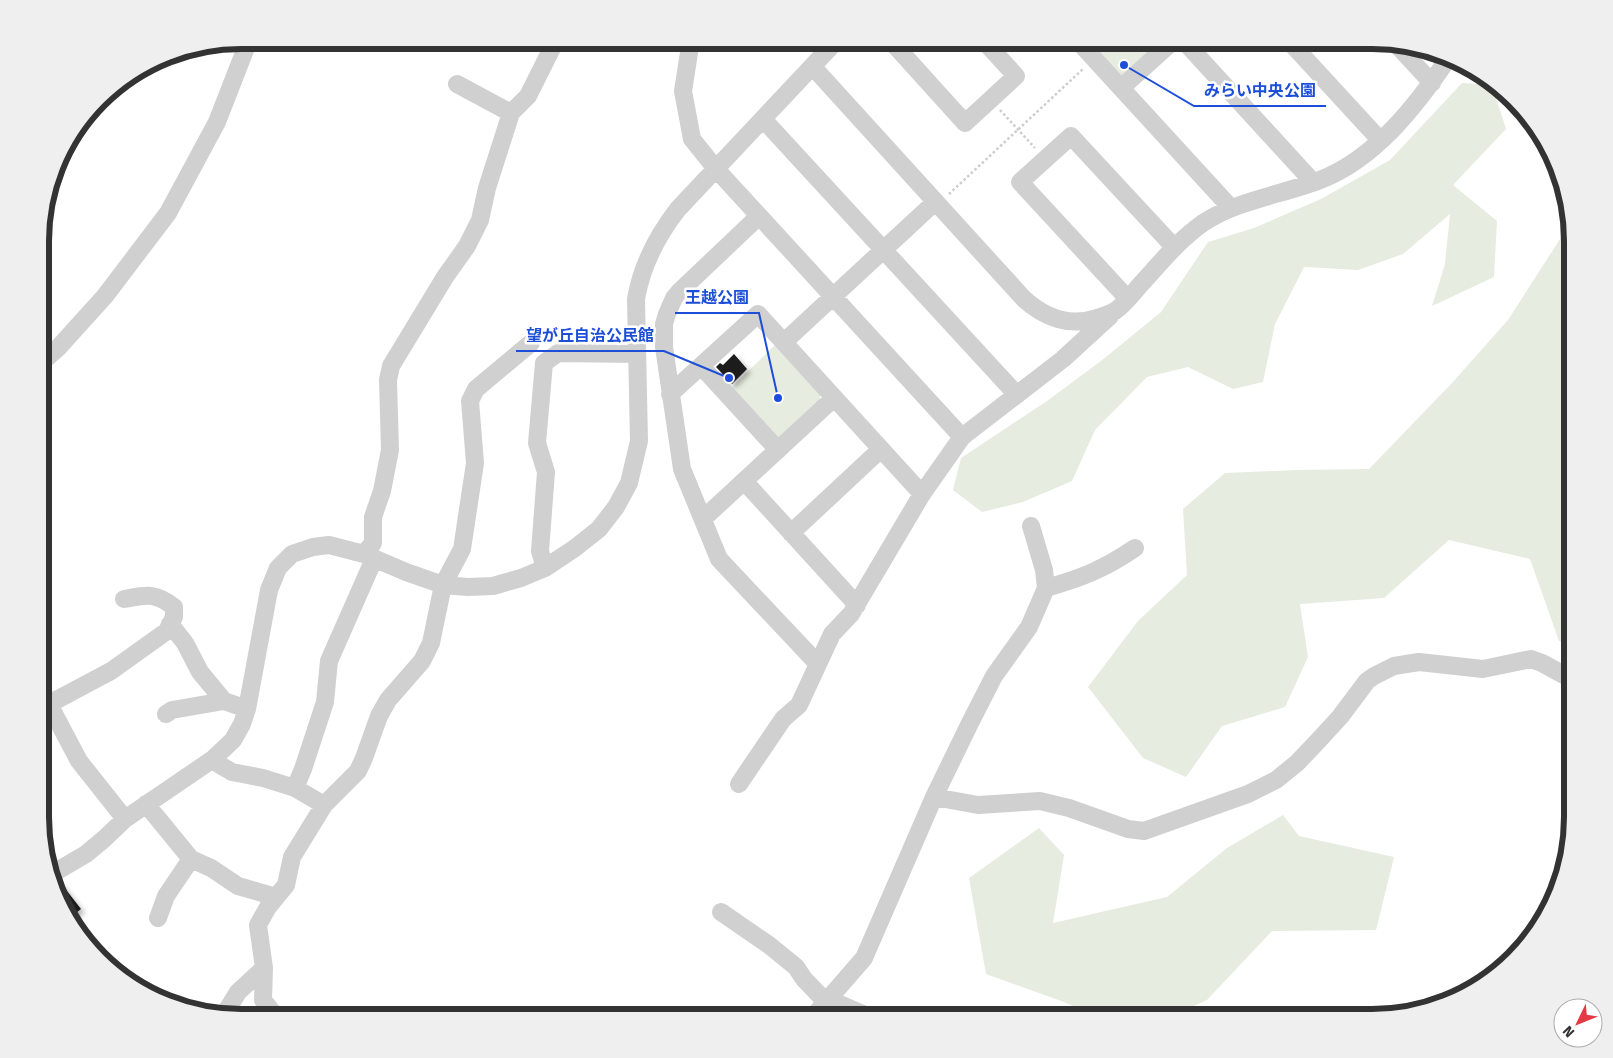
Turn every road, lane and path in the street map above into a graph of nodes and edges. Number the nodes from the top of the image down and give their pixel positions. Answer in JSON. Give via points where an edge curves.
{"nodes":[{"id":1,"x":245,"y":49,"type":"edge"},
{"id":2,"x":552,"y":49,"type":"edge"},
{"id":3,"x":690,"y":49,"type":"edge"},
{"id":4,"x":829,"y":49,"type":"edge"},
{"id":5,"x":898,"y":49,"type":"edge"},
{"id":6,"x":991,"y":49,"type":"edge"},
{"id":7,"x":1086,"y":49,"type":"edge"},
{"id":8,"x":1164,"y":49,"type":"edge"},
{"id":9,"x":1191,"y":49,"type":"edge"},
{"id":10,"x":1296,"y":49,"type":"edge"},
{"id":11,"x":1402,"y":51,"type":"edge"},
{"id":12,"x":1095,"y":59,"type":"junction"},
{"id":13,"x":1445,"y":63,"type":"edge"},
{"id":14,"x":813,"y":67,"type":"junction"},
{"id":15,"x":1432,"y":83,"type":"junction"},
{"id":16,"x":457,"y":84,"type":"dead end"},
{"id":17,"x":1121,"y":88,"type":"junction"},
{"id":18,"x":990,"y":100,"type":"junction"},
{"id":19,"x":510,"y":113,"type":"junction"},
{"id":20,"x":763,"y":119,"type":"junction"},
{"id":21,"x":1018,"y":130,"type":"junction"},
{"id":22,"x":1380,"y":140,"type":"junction"},
{"id":23,"x":1045,"y":160,"type":"junction"},
{"id":24,"x":716,"y":169,"type":"junction"},
{"id":25,"x":1313,"y":182,"type":"junction"},
{"id":26,"x":940,"y":200,"type":"junction"},
{"id":27,"x":1231,"y":208,"type":"junction"},
{"id":28,"x":759,"y":216,"type":"junction"},
{"id":29,"x":1174,"y":247,"type":"junction"},
{"id":30,"x":884,"y":250,"type":"junction"},
{"id":31,"x":833,"y":297,"type":"junction"},
{"id":32,"x":1128,"y":299,"type":"junction"},
{"id":33,"x":1114,"y":312,"type":"junction"},
{"id":34,"x":784,"y":342,"type":"junction"},
{"id":35,"x":531,"y":343,"type":"dead end"},
{"id":36,"x":637,"y":354,"type":"junction"},
{"id":37,"x":49,"y":356,"type":"edge"},
{"id":38,"x":701,"y":366,"type":"junction"},
{"id":39,"x":670,"y":394,"type":"junction"},
{"id":40,"x":1017,"y":395,"type":"junction"},
{"id":41,"x":834,"y":398,"type":"junction"},
{"id":42,"x":962,"y":438,"type":"junction"},
{"id":43,"x":881,"y":449,"type":"junction"},
{"id":44,"x":778,"y":450,"type":"junction"},
{"id":45,"x":744,"y":481,"type":"junction"},
{"id":46,"x":922,"y":494,"type":"junction"},
{"id":47,"x":704,"y":518,"type":"junction"},
{"id":48,"x":1031,"y":526,"type":"dead end"},
{"id":49,"x":791,"y":533,"type":"junction"},
{"id":50,"x":1135,"y":548,"type":"dead end"},
{"id":51,"x":369,"y":556,"type":"junction"},
{"id":52,"x":545,"y":568,"type":"junction"},
{"id":53,"x":443,"y":585,"type":"junction"},
{"id":54,"x":1046,"y":588,"type":"junction"},
{"id":55,"x":124,"y":599,"type":"dead end"},
{"id":56,"x":857,"y":605,"type":"junction"},
{"id":57,"x":170,"y":624,"type":"junction"},
{"id":58,"x":817,"y":663,"type":"junction"},
{"id":59,"x":1564,"y":675,"type":"edge"},
{"id":60,"x":49,"y":696,"type":"edge"},
{"id":61,"x":224,"y":701,"type":"junction"},
{"id":62,"x":49,"y":705,"type":"edge"},
{"id":63,"x":247,"y":709,"type":"junction"},
{"id":64,"x":166,"y":714,"type":"dead end"},
{"id":65,"x":213,"y":759,"type":"junction"},
{"id":66,"x":739,"y":784,"type":"dead end"},
{"id":67,"x":295,"y":788,"type":"junction"},
{"id":68,"x":934,"y":797,"type":"junction"},
{"id":69,"x":146,"y":804,"type":"junction"},
{"id":70,"x":324,"y":805,"type":"junction"},
{"id":71,"x":124,"y":819,"type":"junction"},
{"id":72,"x":191,"y":859,"type":"junction"},
{"id":73,"x":56,"y":871,"type":"edge"},
{"id":74,"x":276,"y":897,"type":"junction"},
{"id":75,"x":721,"y":912,"type":"dead end"},
{"id":76,"x":158,"y":918,"type":"dead end"},
{"id":77,"x":264,"y":968,"type":"junction"},
{"id":78,"x":827,"y":1001,"type":"junction"},
{"id":79,"x":228,"y":1009,"type":"edge"},
{"id":80,"x":270,"y":1009,"type":"edge"},
{"id":81,"x":820,"y":1009,"type":"edge"},
{"id":82,"x":848,"y":1009,"type":"edge"}],
"edges":[{"from":1,"to":37,"type":"street","via":[[217,122],[168,213],[105,296]]},
{"from":2,"to":19,"type":"street","via":[[528,96]]},
{"from":3,"to":24,"type":"street","via":[[683,92],[692,138]]},
{"from":4,"to":14,"type":"street"},
{"from":5,"to":18,"type":"street","via":[[965,123]]},
{"from":6,"to":18,"type":"street","via":[[1016,76]]},
{"from":7,"to":12,"type":"street"},
{"from":8,"to":17,"type":"street"},
{"from":9,"to":25,"type":"street"},
{"from":10,"to":22,"type":"street"},
{"from":11,"to":15,"type":"street"},
{"from":12,"to":17,"type":"street"},
{"from":12,"to":21,"type":"path"},
{"from":13,"to":15,"type":"street"},
{"from":14,"to":20,"type":"street"},
{"from":14,"to":26,"type":"street"},
{"from":15,"to":22,"type":"street","via":[[1412,110]]},
{"from":16,"to":19,"type":"street"},
{"from":17,"to":27,"type":"street"},
{"from":18,"to":21,"type":"path"},
{"from":19,"to":51,"type":"street","via":[[480,220],[391,366],[388,380],[390,450],[374,517]]},
{"from":20,"to":24,"type":"street"},
{"from":20,"to":30,"type":"street"},
{"from":21,"to":23,"type":"path"},
{"from":21,"to":26,"type":"path"},
{"from":22,"to":25,"type":"street","via":[[1349,164]]},
{"from":23,"to":29,"type":"street","via":[[1071,136]]},
{"from":23,"to":32,"type":"street","via":[[1020,182]]},
{"from":24,"to":28,"type":"street"},
{"from":24,"to":36,"type":"street","via":[[678,209],[646,262],[636,298]]},
{"from":25,"to":27,"type":"street"},
{"from":26,"to":30,"type":"street"},
{"from":26,"to":33,"type":"street","via":[[1035,309],[1067,321],[1095,319]]},
{"from":27,"to":29,"type":"street","via":[[1203,224]]},
{"from":28,"to":31,"type":"street"},
{"from":28,"to":39,"type":"street","via":[[678,292],[670,305],[664,324]]},
{"from":29,"to":32,"type":"street"},
{"from":30,"to":31,"type":"street"},
{"from":30,"to":40,"type":"street"},
{"from":31,"to":34,"type":"street"},
{"from":31,"to":42,"type":"street"},
{"from":32,"to":33,"type":"street"},
{"from":33,"to":40,"type":"street","via":[[1063,359]]},
{"from":34,"to":38,"type":"street","via":[[758,314]]},
{"from":34,"to":41,"type":"street"},
{"from":35,"to":53,"type":"street","via":[[476,389],[470,401],[475,463],[462,549]]},
{"from":36,"to":52,"type":"street","via":[[639,441],[629,482],[599,529]]},
{"from":36,"to":52,"type":"street","via":[[558,353],[544,363],[537,443],[546,472],[540,550]]},
{"from":38,"to":39,"type":"street"},
{"from":38,"to":44,"type":"street"},
{"from":39,"to":47,"type":"street","via":[[682,469]]},
{"from":40,"to":42,"type":"street"},
{"from":41,"to":43,"type":"street"},
{"from":41,"to":44,"type":"street"},
{"from":42,"to":46,"type":"street"},
{"from":43,"to":46,"type":"street"},
{"from":43,"to":49,"type":"street"},
{"from":44,"to":45,"type":"street"},
{"from":45,"to":47,"type":"street"},
{"from":45,"to":49,"type":"street"},
{"from":46,"to":56,"type":"street"},
{"from":47,"to":58,"type":"street","via":[[719,559]]},
{"from":48,"to":54,"type":"street"},
{"from":49,"to":56,"type":"street"},
{"from":50,"to":54,"type":"street","via":[[1080,578]]},
{"from":51,"to":53,"type":"street"},
{"from":51,"to":63,"type":"street","via":[[329,545],[313,547],[292,554],[278,568],[269,590]]},
{"from":51,"to":67,"type":"street","via":[[329,661],[325,702]]},
{"from":52,"to":53,"type":"street","via":[[493,586]]},
{"from":53,"to":70,"type":"street","via":[[431,643],[422,661],[388,700],[358,771]]},
{"from":54,"to":68,"type":"street","via":[[1029,627],[994,676]]},
{"from":55,"to":57,"type":"street","via":[[146,595],[161,598],[174,607]]},
{"from":56,"to":58,"type":"street","via":[[832,634]]},
{"from":57,"to":60,"type":"street","via":[[167,631],[111,671]]},
{"from":57,"to":61,"type":"street","via":[[200,672]]},
{"from":58,"to":66,"type":"street","via":[[799,705],[783,719]]},
{"from":59,"to":68,"type":"street","via":[[1531,659],[1483,668],[1419,662],[1394,666],[1367,681],[1340,717],[1276,780],[1248,794],[1144,831],[1128,829],[1040,801],[978,805]]},
{"from":61,"to":63,"type":"street"},
{"from":61,"to":64,"type":"street","via":[[172,710]]},
{"from":62,"to":71,"type":"street","via":[[79,761]]},
{"from":63,"to":65,"type":"street","via":[[233,740]]},
{"from":65,"to":67,"type":"street","via":[[232,772]]},
{"from":65,"to":69,"type":"street"},
{"from":67,"to":70,"type":"street"},
{"from":68,"to":78,"type":"street","via":[[864,958]]},
{"from":69,"to":71,"type":"street"},
{"from":69,"to":72,"type":"street"},
{"from":70,"to":74,"type":"street","via":[[292,856],[286,885]]},
{"from":71,"to":73,"type":"street","via":[[86,854]]},
{"from":72,"to":74,"type":"street","via":[[212,868],[238,886]]},
{"from":72,"to":76,"type":"street","via":[[166,896]]},
{"from":74,"to":77,"type":"street","via":[[258,925]]},
{"from":75,"to":78,"type":"street","via":[[796,967]]},
{"from":77,"to":79,"type":"street","via":[[238,992]]},
{"from":77,"to":80,"type":"street","via":[[263,1000]]},
{"from":78,"to":81,"type":"street"},
{"from":78,"to":82,"type":"street"}]}
